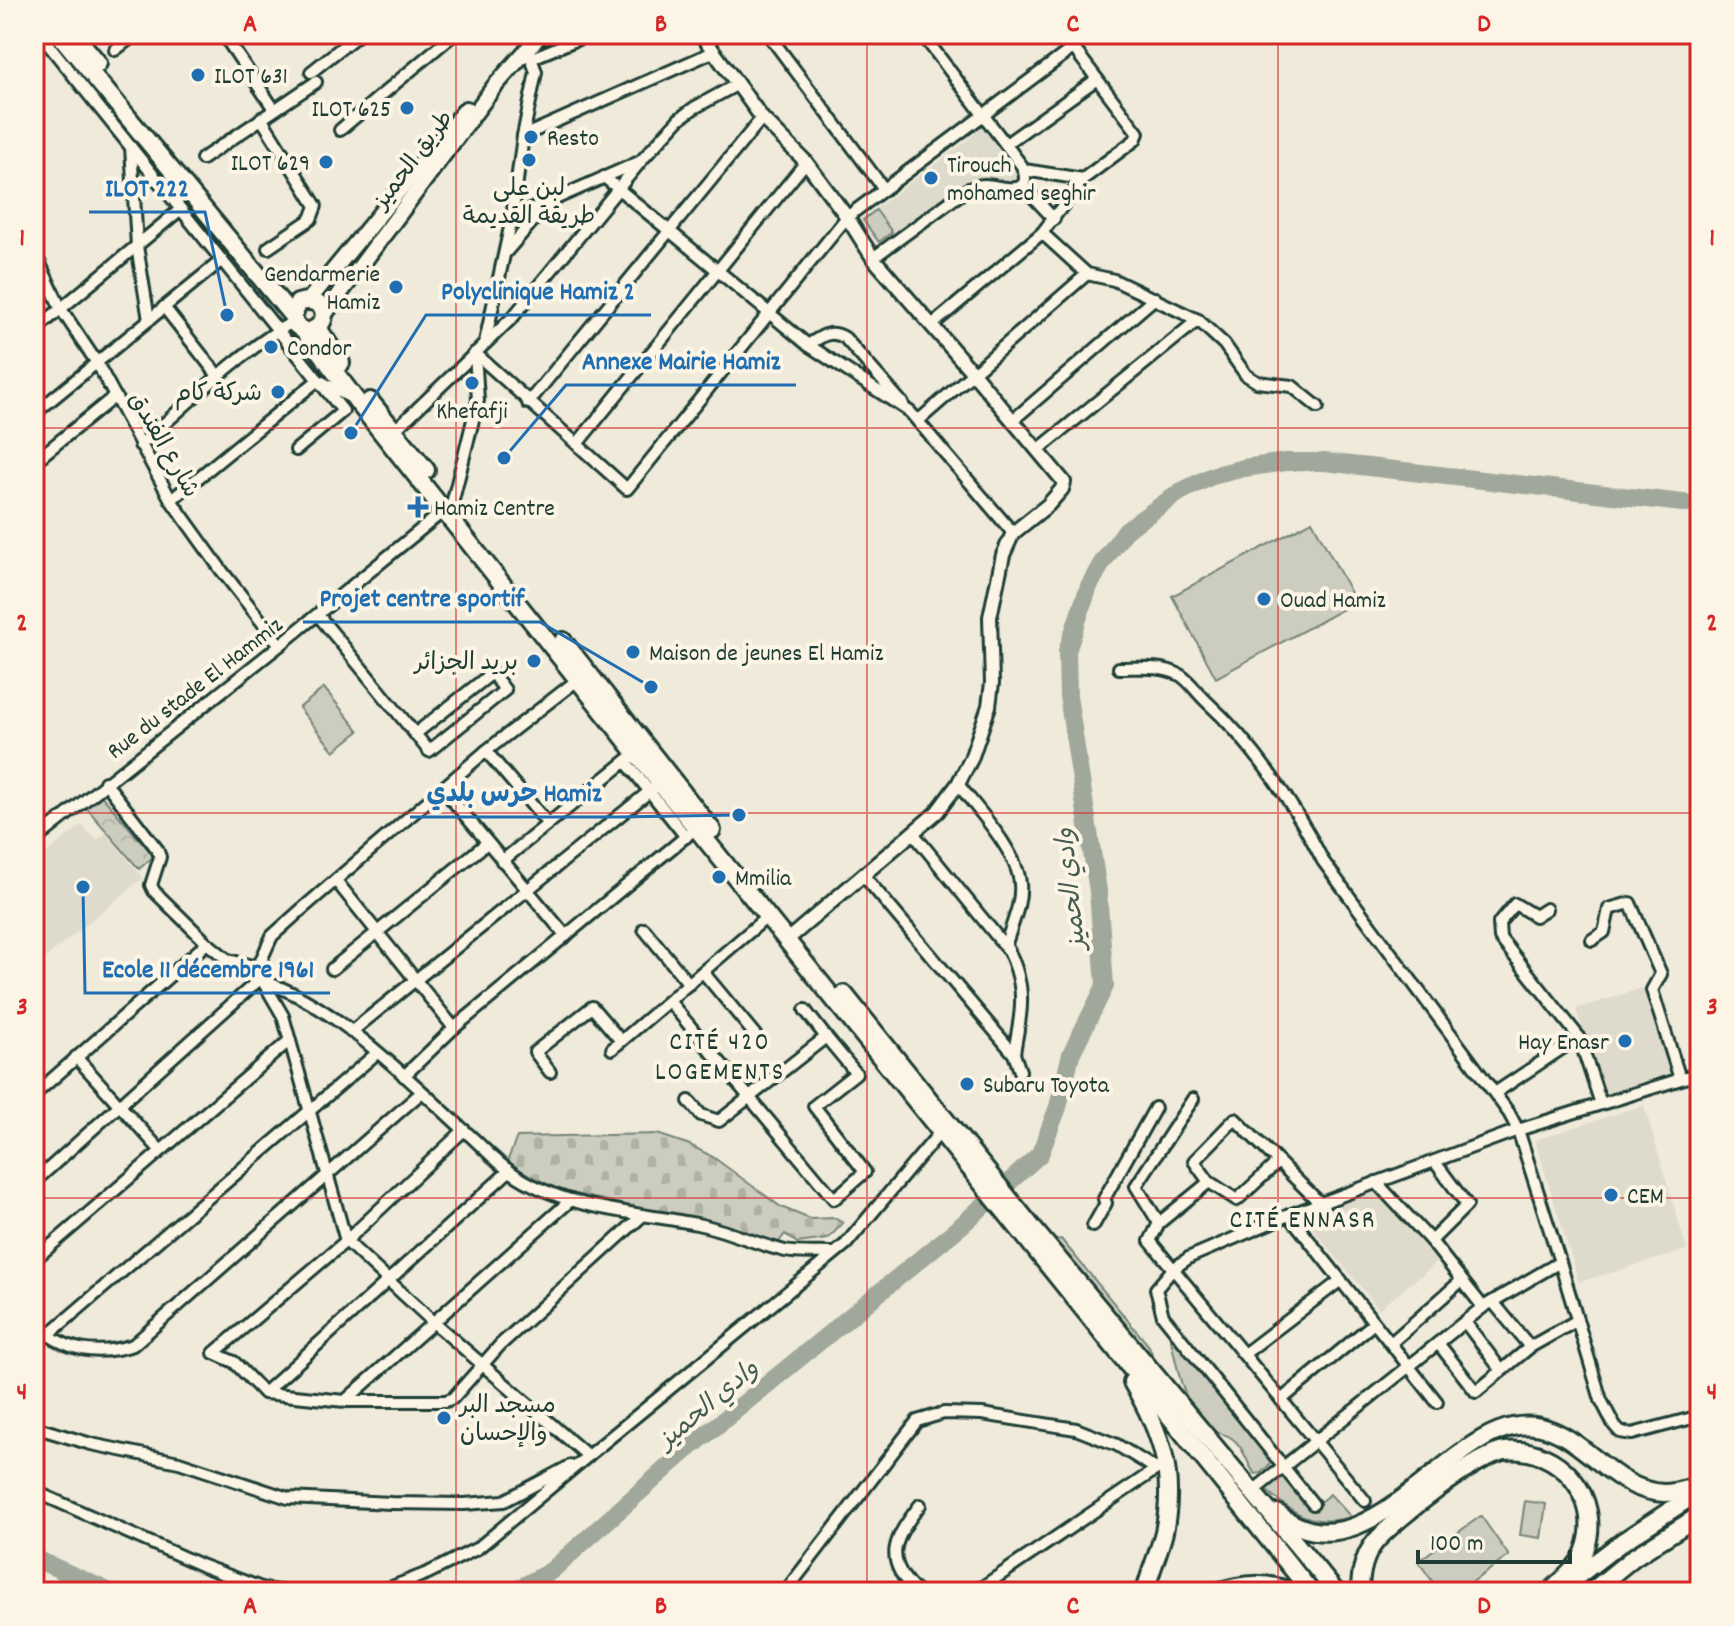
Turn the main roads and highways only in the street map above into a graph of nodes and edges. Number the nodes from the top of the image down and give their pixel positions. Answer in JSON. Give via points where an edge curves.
{"nodes":[{"id":1,"x":59,"y":34,"type":"edge"},
{"id":2,"x":74,"y":34,"type":"edge"},
{"id":3,"x":541,"y":34,"type":"edge"},
{"id":4,"x":529,"y":47,"type":"edge"},
{"id":5,"x":311,"y":316,"type":"junction"},
{"id":6,"x":449,"y":507,"type":"junction"},
{"id":7,"x":583,"y":676,"type":"junction"},
{"id":8,"x":791,"y":937,"type":"junction"},
{"id":9,"x":1034,"y":1239,"type":"junction"},
{"id":10,"x":1102,"y":1333,"type":"junction"},
{"id":11,"x":1700,"y":1488,"type":"edge"},
{"id":12,"x":1252,"y":1492,"type":"junction"},
{"id":13,"x":1700,"y":1515,"type":"edge"},
{"id":14,"x":1640,"y":1553,"type":"junction"},
{"id":15,"x":1145,"y":1592,"type":"edge"},
{"id":16,"x":1217,"y":1592,"type":"edge"},
{"id":17,"x":1293,"y":1592,"type":"edge"},
{"id":18,"x":1311,"y":1592,"type":"edge"},
{"id":19,"x":1336,"y":1592,"type":"edge"},
{"id":20,"x":1360,"y":1592,"type":"edge"},
{"id":21,"x":1550,"y":1592,"type":"edge"},
{"id":22,"x":1557,"y":1592,"type":"edge"},
{"id":23,"x":1591,"y":1592,"type":"edge"},
{"id":24,"x":1612,"y":1592,"type":"edge"}],
"edges":[{"from":1,"to":5,"type":"highway"},
{"from":2,"to":5,"type":"highway","via":[[280,290]]},
{"from":3,"to":4,"type":"main road","name":"طريق الحميز"},
{"from":4,"to":5,"type":"main road","name":"طريق الحميز"},
{"from":4,"to":5,"type":"main road","name":"طريق الحميز","via":[[434,148]]},
{"from":5,"to":6,"type":"highway"},
{"from":5,"to":6,"type":"highway","via":[[356,400]]},
{"from":6,"to":7,"type":"highway"},
{"from":7,"to":8,"type":"highway"},
{"from":7,"to":8,"type":"highway","via":[[654,787]]},
{"from":8,"to":9,"type":"highway"},
{"from":9,"to":10,"type":"highway"},
{"from":9,"to":12,"type":"highway"},
{"from":10,"to":15,"type":"highway","via":[[1149,1411],[1170,1488]]},
{"from":10,"to":18,"type":"highway"},
{"from":11,"to":12,"type":"highway","via":[[1664,1493],[1646,1489],[1565,1436],[1523,1425],[1475,1443],[1384,1513],[1333,1532],[1285,1520]]},
{"from":11,"to":22,"type":"highway"},
{"from":12,"to":19,"type":"highway"},
{"from":13,"to":14,"type":"highway"},
{"from":14,"to":23,"type":"highway"},
{"from":14,"to":24,"type":"highway"},
{"from":16,"to":17,"type":"highway","via":[[1256,1584]]},
{"from":20,"to":21,"type":"highway","via":[[1365,1559],[1376,1541],[1467,1467],[1505,1451],[1529,1451],[1553,1460],[1581,1490],[1589,1531],[1585,1552]]}]}
